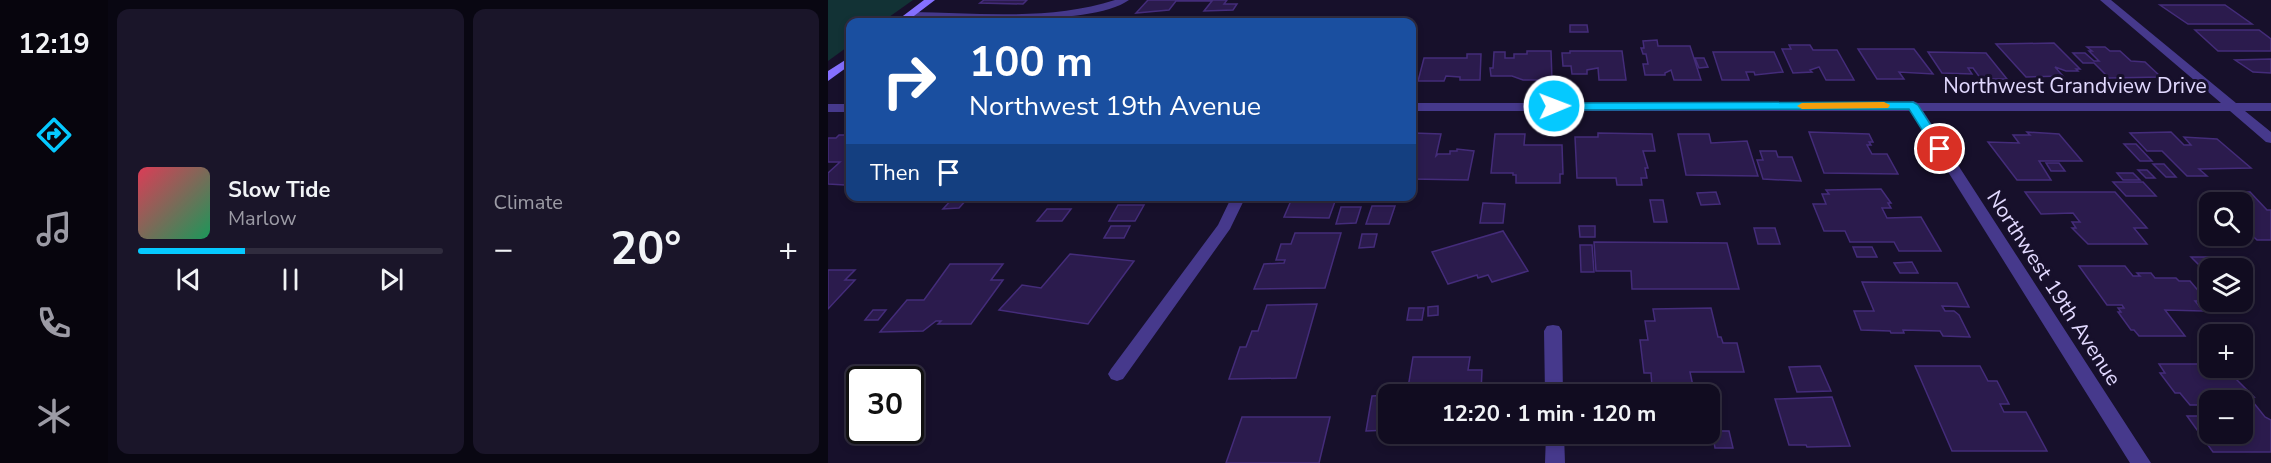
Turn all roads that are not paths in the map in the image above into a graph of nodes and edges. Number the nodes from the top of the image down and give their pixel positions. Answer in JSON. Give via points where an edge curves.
{"nodes":[{"id":1,"x":930,"y":0,"type":"edge"},
{"id":2,"x":1124,"y":0,"type":"edge"},
{"id":3,"x":2105,"y":0,"type":"edge"},
{"id":4,"x":910,"y":15,"type":"junction"},
{"id":5,"x":906,"y":18,"type":"edge"},
{"id":6,"x":846,"y":63,"type":"edge"},
{"id":7,"x":828,"y":76,"type":"edge"},
{"id":8,"x":1913,"y":105,"type":"junction"},
{"id":9,"x":2271,"y":106,"type":"edge"},
{"id":10,"x":1416,"y":107,"type":"edge"},
{"id":11,"x":2233,"y":107,"type":"junction"},
{"id":12,"x":828,"y":108,"type":"edge"},
{"id":13,"x":846,"y":108,"type":"edge"},
{"id":14,"x":2271,"y":139,"type":"edge"},
{"id":15,"x":1237,"y":201,"type":"edge"},
{"id":16,"x":1553,"y":331,"type":"dead end"},
{"id":17,"x":1117,"y":374,"type":"dead end"},
{"id":18,"x":1554,"y":384,"type":"edge"},
{"id":19,"x":1555,"y":444,"type":"edge"},
{"id":20,"x":1555,"y":463,"type":"edge"},
{"id":21,"x":2140,"y":463,"type":"edge"}],
"edges":[{"from":1,"to":4,"type":"main road"},
{"from":2,"to":4,"type":"lane","via":[[1106,7],[1042,15]]},
{"from":3,"to":11,"type":"street"},
{"from":4,"to":5,"type":"main road"},
{"from":6,"to":7,"type":"main road"},
{"from":8,"to":10,"type":"street","name":"Northwest Grandview Drive"},
{"from":8,"to":11,"type":"street","name":"Northwest Grandview Drive"},
{"from":8,"to":21,"type":"street","name":"Northwest 19th Avenue"},
{"from":9,"to":11,"type":"street","name":"Northwest Grandview Drive"},
{"from":11,"to":14,"type":"street"},
{"from":12,"to":13,"type":"street"},
{"from":15,"to":17,"type":"street","via":[[1225,226]]},
{"from":16,"to":18,"type":"street"},
{"from":19,"to":20,"type":"street"}]}
